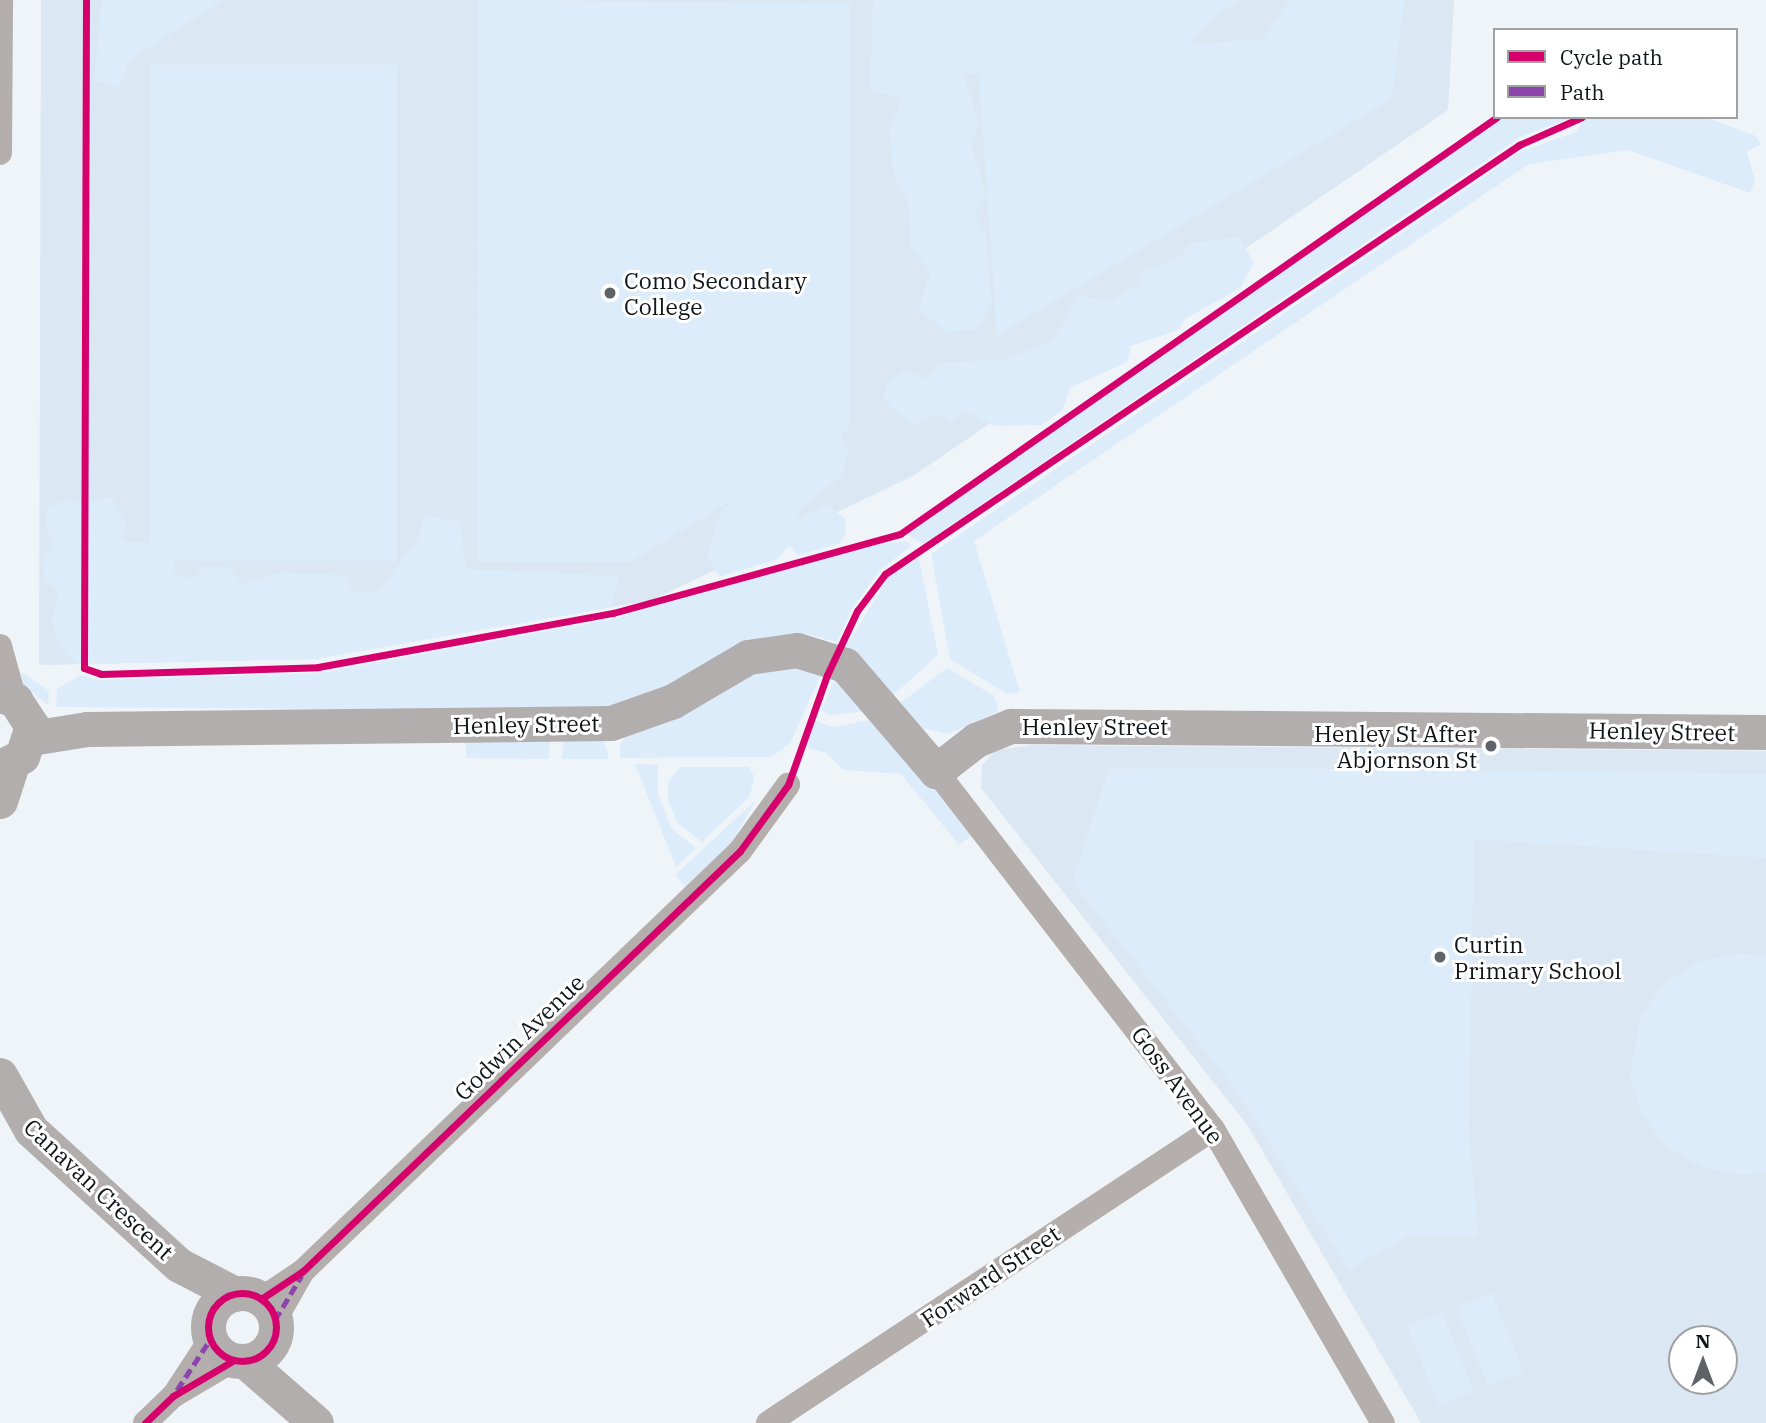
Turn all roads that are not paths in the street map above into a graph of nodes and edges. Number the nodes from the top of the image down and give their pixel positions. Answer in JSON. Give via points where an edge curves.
{"nodes":[{"id":1,"x":1,"y":0,"type":"edge"},
{"id":2,"x":0,"y":153,"type":"edge"},
{"id":3,"x":0,"y":646,"type":"edge"},
{"id":4,"x":14,"y":729,"type":"edge"},
{"id":5,"x":1766,"y":732,"type":"edge"},
{"id":6,"x":936,"y":771,"type":"junction"},
{"id":7,"x":788,"y":785,"type":"dead end"},
{"id":8,"x":0,"y":801,"type":"edge"},
{"id":9,"x":0,"y":1075,"type":"edge"},
{"id":10,"x":1213,"y":1129,"type":"junction"},
{"id":11,"x":243,"y":1328,"type":"junction"},
{"id":12,"x":309,"y":1414,"type":"edge"},
{"id":13,"x":145,"y":1423,"type":"edge"},
{"id":14,"x":768,"y":1423,"type":"edge"},
{"id":15,"x":1383,"y":1423,"type":"edge"}],
"edges":[{"from":1,"to":2,"type":"street"},
{"from":3,"to":4,"type":"street"},
{"from":4,"to":6,"type":"street","name":"Henley Street","via":[[611,723],[673,701],[748,657],[797,650],[845,665]]},
{"from":4,"to":8,"type":"street"},
{"from":5,"to":6,"type":"street","name":"Henley Street","via":[[1011,726],[976,740]]},
{"from":6,"to":10,"type":"street","name":"Goss Avenue"},
{"from":7,"to":11,"type":"street","name":"Godwin Avenue","via":[[740,851]]},
{"from":9,"to":11,"type":"street","name":"Canavan Crescent","via":[[31,1130]]},
{"from":10,"to":14,"type":"street","name":"Forward Street"},
{"from":10,"to":15,"type":"street","name":"Goss Avenue"},
{"from":11,"to":12,"type":"street"},
{"from":11,"to":13,"type":"street","name":"Godwin Avenue"}]}
